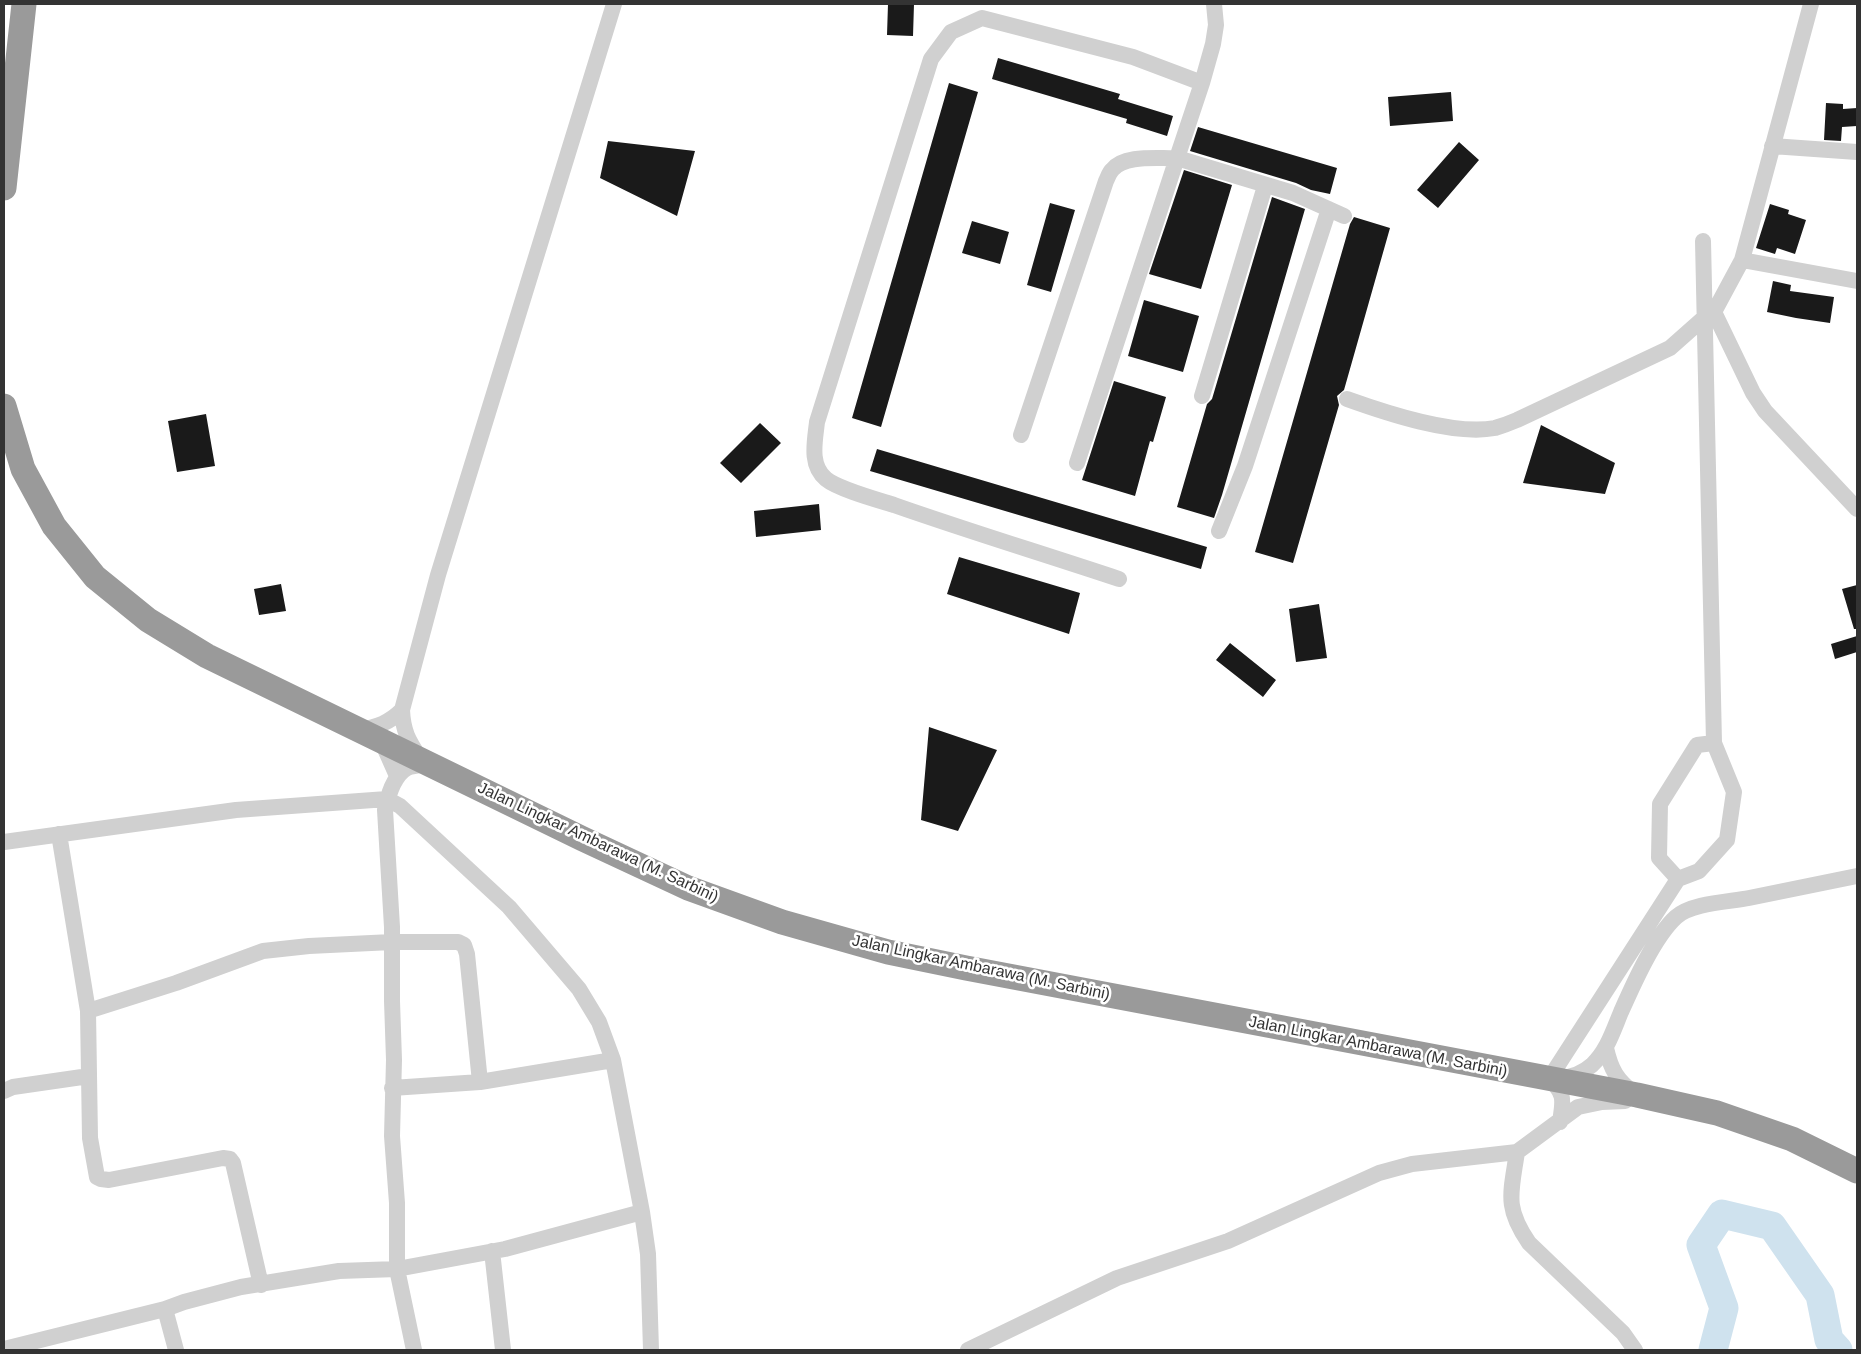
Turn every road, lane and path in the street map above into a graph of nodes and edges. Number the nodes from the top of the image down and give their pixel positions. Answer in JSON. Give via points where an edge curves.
{"nodes":[{"id":1,"x":24,"y":4,"type":"edge"},
{"id":2,"x":614,"y":4,"type":"edge"},
{"id":3,"x":1214,"y":4,"type":"edge"},
{"id":4,"x":1811,"y":4,"type":"edge"},
{"id":5,"x":1202,"y":83,"type":"junction"},
{"id":6,"x":1772,"y":146,"type":"junction"},
{"id":7,"x":1857,"y":152,"type":"edge"},
{"id":8,"x":1177,"y":158,"type":"junction"},
{"id":9,"x":1265,"y":186,"type":"junction"},
{"id":10,"x":4,"y":188,"type":"edge"},
{"id":11,"x":1328,"y":209,"type":"junction"},
{"id":12,"x":1344,"y":216,"type":"dead end"},
{"id":13,"x":1704,"y":241,"type":"dead end"},
{"id":14,"x":1742,"y":260,"type":"junction"},
{"id":15,"x":1857,"y":281,"type":"edge"},
{"id":16,"x":1709,"y":315,"type":"junction"},
{"id":17,"x":1202,"y":396,"type":"dead end"},
{"id":18,"x":1347,"y":399,"type":"dead end"},
{"id":19,"x":4,"y":406,"type":"edge"},
{"id":20,"x":1022,"y":435,"type":"dead end"},
{"id":21,"x":1077,"y":463,"type":"dead end"},
{"id":22,"x":1857,"y":509,"type":"edge"},
{"id":23,"x":1219,"y":531,"type":"dead end"},
{"id":24,"x":1119,"y":579,"type":"dead end"},
{"id":25,"x":402,"y":710,"type":"junction"},
{"id":26,"x":367,"y":733,"type":"junction"},
{"id":27,"x":1714,"y":742,"type":"junction"},
{"id":28,"x":425,"y":761,"type":"junction"},
{"id":29,"x":397,"y":776,"type":"junction"},
{"id":30,"x":387,"y":799,"type":"junction"},
{"id":31,"x":59,"y":834,"type":"junction"},
{"id":32,"x":4,"y":842,"type":"edge"},
{"id":33,"x":1857,"y":876,"type":"edge"},
{"id":34,"x":1678,"y":879,"type":"junction"},
{"id":35,"x":392,"y":942,"type":"junction"},
{"id":36,"x":88,"y":1011,"type":"junction"},
{"id":37,"x":1606,"y":1048,"type":"junction"},
{"id":38,"x":613,"y":1060,"type":"junction"},
{"id":39,"x":89,"y":1076,"type":"junction"},
{"id":40,"x":1550,"y":1079,"type":"junction"},
{"id":41,"x":480,"y":1082,"type":"junction"},
{"id":42,"x":392,"y":1088,"type":"junction"},
{"id":43,"x":4,"y":1091,"type":"edge"},
{"id":44,"x":1648,"y":1098,"type":"junction"},
{"id":45,"x":1560,"y":1122,"type":"junction"},
{"id":46,"x":1517,"y":1152,"type":"junction"},
{"id":47,"x":1857,"y":1171,"type":"edge"},
{"id":48,"x":642,"y":1212,"type":"junction"},
{"id":49,"x":492,"y":1251,"type":"junction"},
{"id":50,"x":397,"y":1269,"type":"junction"},
{"id":51,"x":261,"y":1285,"type":"junction"},
{"id":52,"x":165,"y":1309,"type":"junction"},
{"id":53,"x":4,"y":1349,"type":"edge"},
{"id":54,"x":176,"y":1350,"type":"edge"},
{"id":55,"x":414,"y":1350,"type":"edge"},
{"id":56,"x":503,"y":1350,"type":"edge"},
{"id":57,"x":651,"y":1350,"type":"edge"},
{"id":58,"x":968,"y":1350,"type":"edge"},
{"id":59,"x":1635,"y":1350,"type":"edge"}],
"edges":[{"from":1,"to":10,"type":"highway"},
{"from":2,"to":25,"type":"street","via":[[438,575]]},
{"from":3,"to":5,"type":"street","via":[[1216,25]]},
{"from":4,"to":6,"type":"street"},
{"from":5,"to":8,"type":"street"},
{"from":5,"to":24,"type":"street","via":[[1133,57],[982,18],[951,32],[931,59],[817,422],[814,454],[817,467],[827,480],[969,532]]},
{"from":6,"to":7,"type":"street"},
{"from":6,"to":14,"type":"street"},
{"from":8,"to":9,"type":"street"},
{"from":8,"to":20,"type":"street","via":[[1139,158],[1112,169]]},
{"from":8,"to":21,"type":"street"},
{"from":9,"to":11,"type":"street","via":[[1293,193]]},
{"from":9,"to":17,"type":"street"},
{"from":11,"to":12,"type":"street"},
{"from":11,"to":23,"type":"street","via":[[1245,466]]},
{"from":13,"to":16,"type":"street"},
{"from":14,"to":15,"type":"street"},
{"from":14,"to":16,"type":"street"},
{"from":16,"to":18,"type":"street","via":[[1670,348],[1494,428],[1464,429],[1432,423],[1393,415]]},
{"from":16,"to":22,"type":"street","via":[[1765,412]]},
{"from":16,"to":27,"type":"street"},
{"from":19,"to":26,"type":"highway","name":"Jalan Lingkar Ambarawa (M. Sarbini)","via":[[23,469],[54,526],[95,577],[148,620],[207,656]]},
{"from":25,"to":26,"type":"street","via":[[392,720]]},
{"from":25,"to":28,"type":"street","via":[[408,740]]},
{"from":26,"to":28,"type":"highway","name":"Jalan Lingkar Ambarawa (M. Sarbini)"},
{"from":26,"to":29,"type":"street","via":[[385,749]]},
{"from":27,"to":34,"type":"street","via":[[1734,792],[1727,840],[1699,871]]},
{"from":27,"to":34,"type":"street","via":[[1697,745],[1660,804],[1659,858]]},
{"from":28,"to":29,"type":"street"},
{"from":28,"to":40,"type":"highway","name":"Jalan Lingkar Ambarawa (M. Sarbini)","via":[[688,888],[782,922],[888,952]]},
{"from":29,"to":30,"type":"street"},
{"from":30,"to":31,"type":"street","via":[[236,810]]},
{"from":30,"to":35,"type":"street"},
{"from":30,"to":38,"type":"street","via":[[400,806],[509,907],[579,989],[599,1022]]},
{"from":31,"to":32,"type":"street"},
{"from":31,"to":36,"type":"street"},
{"from":33,"to":37,"type":"street","via":[[1695,907],[1676,917],[1656,942]]},
{"from":34,"to":40,"type":"street"},
{"from":35,"to":36,"type":"street","via":[[263,951]]},
{"from":35,"to":41,"type":"street","via":[[458,942],[464,945]]},
{"from":35,"to":42,"type":"street"},
{"from":36,"to":39,"type":"street"},
{"from":37,"to":40,"type":"street","via":[[1585,1070],[1572,1077]]},
{"from":37,"to":44,"type":"street","via":[[1609,1064],[1625,1087]]},
{"from":38,"to":41,"type":"street"},
{"from":38,"to":48,"type":"street"},
{"from":39,"to":43,"type":"street"},
{"from":39,"to":51,"type":"street","via":[[90,1138],[97,1176],[109,1180],[230,1159]]},
{"from":40,"to":44,"type":"highway","name":"Jalan Lingkar Ambarawa (M. Sarbini)"},
{"from":40,"to":45,"type":"street","via":[[1562,1095]]},
{"from":41,"to":42,"type":"street"},
{"from":42,"to":50,"type":"street"},
{"from":44,"to":45,"type":"street","via":[[1578,1107]]},
{"from":44,"to":47,"type":"highway","name":"Jalan Lingkar Ambarawa (M. Sarbini)","via":[[1717,1113],[1792,1139]]},
{"from":45,"to":46,"type":"street"},
{"from":46,"to":58,"type":"street","via":[[1412,1164],[1379,1172],[1228,1241],[1117,1278]]},
{"from":46,"to":59,"type":"street","via":[[1511,1196],[1518,1228],[1623,1333]]},
{"from":48,"to":49,"type":"street"},
{"from":48,"to":57,"type":"street","via":[[648,1254]]},
{"from":49,"to":50,"type":"street"},
{"from":49,"to":56,"type":"street"},
{"from":50,"to":51,"type":"street","via":[[339,1271]]},
{"from":50,"to":55,"type":"street"},
{"from":51,"to":52,"type":"street","via":[[241,1287]]},
{"from":52,"to":53,"type":"street"},
{"from":52,"to":54,"type":"street"}]}
